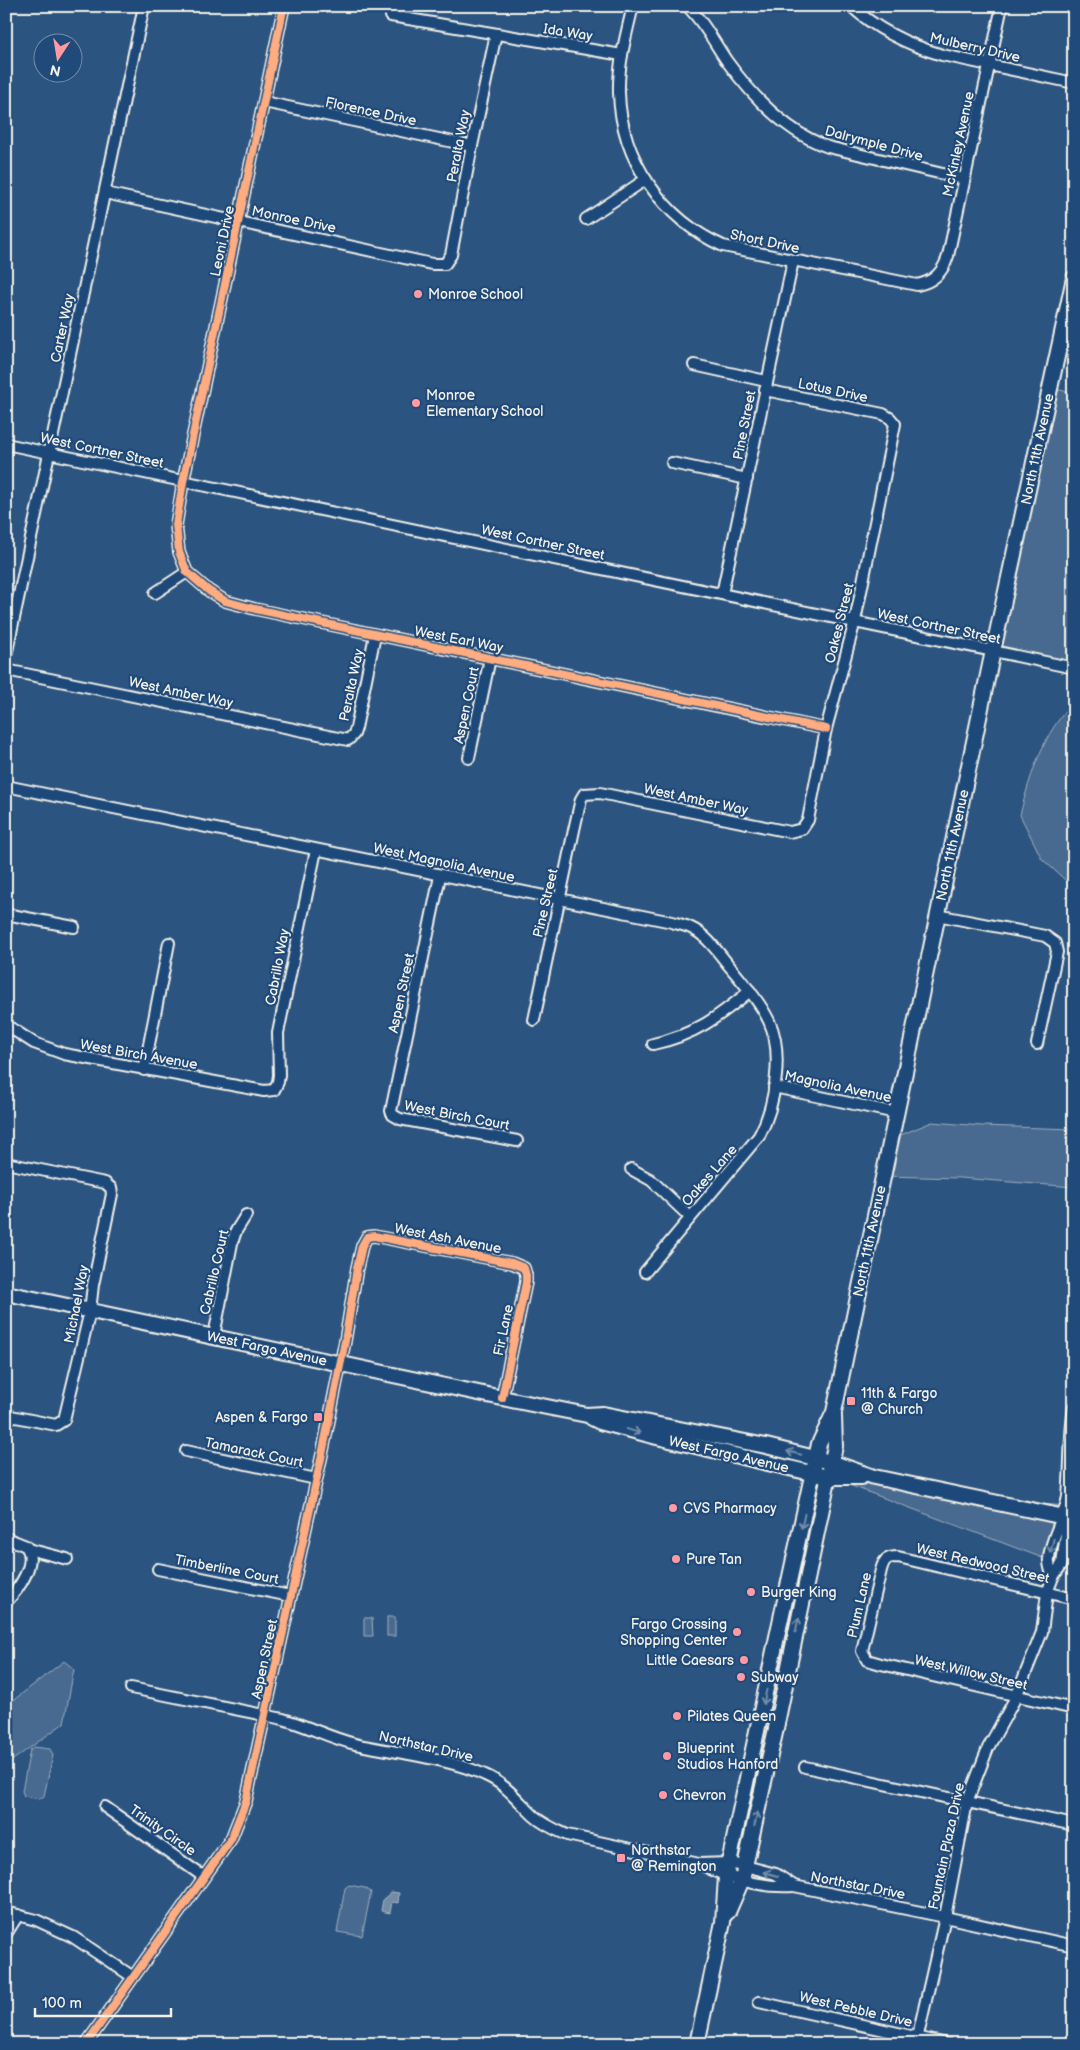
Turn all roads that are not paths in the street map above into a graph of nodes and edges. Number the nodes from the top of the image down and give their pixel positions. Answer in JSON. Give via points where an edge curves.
{"nodes":[{"id":1,"x":144,"y":6,"type":"edge"},
{"id":2,"x":284,"y":6,"type":"edge"},
{"id":3,"x":633,"y":6,"type":"edge"},
{"id":4,"x":687,"y":6,"type":"edge"},
{"id":5,"x":851,"y":6,"type":"edge"},
{"id":6,"x":1002,"y":6,"type":"edge"},
{"id":7,"x":391,"y":16,"type":"dead end"},
{"id":8,"x":496,"y":34,"type":"junction"},
{"id":9,"x":622,"y":55,"type":"junction"},
{"id":10,"x":990,"y":65,"type":"junction"},
{"id":11,"x":1074,"y":83,"type":"edge"},
{"id":12,"x":264,"y":102,"type":"junction"},
{"id":13,"x":472,"y":146,"type":"junction"},
{"id":14,"x":964,"y":179,"type":"junction"},
{"id":15,"x":645,"y":180,"type":"junction"},
{"id":16,"x":105,"y":193,"type":"junction"},
{"id":17,"x":586,"y":219,"type":"dead end"},
{"id":18,"x":239,"y":222,"type":"junction"},
{"id":19,"x":793,"y":261,"type":"junction"},
{"id":20,"x":447,"y":262,"type":"joint"},
{"id":21,"x":1074,"y":278,"type":"edge"},
{"id":22,"x":931,"y":281,"type":"joint"},
{"id":23,"x":1070,"y":317,"type":"edge"},
{"id":24,"x":694,"y":365,"type":"dead end"},
{"id":25,"x":766,"y":386,"type":"junction"},
{"id":26,"x":894,"y":421,"type":"joint"},
{"id":27,"x":6,"y":444,"type":"edge"},
{"id":28,"x":50,"y":453,"type":"junction"},
{"id":29,"x":672,"y":463,"type":"dead end"},
{"id":30,"x":747,"y":479,"type":"junction"},
{"id":31,"x":183,"y":482,"type":"junction"},
{"id":32,"x":187,"y":572,"type":"junction"},
{"id":33,"x":155,"y":593,"type":"dead end"},
{"id":34,"x":722,"y":594,"type":"junction"},
{"id":35,"x":854,"y":622,"type":"junction"},
{"id":36,"x":375,"y":635,"type":"junction"},
{"id":37,"x":993,"y":652,"type":"junction"},
{"id":38,"x":6,"y":656,"type":"edge"},
{"id":39,"x":490,"y":658,"type":"junction"},
{"id":40,"x":1074,"y":668,"type":"edge"},
{"id":41,"x":6,"y":670,"type":"edge"},
{"id":42,"x":826,"y":729,"type":"junction"},
{"id":43,"x":351,"y":739,"type":"joint"},
{"id":44,"x":469,"y":758,"type":"dead end"},
{"id":45,"x":6,"y":786,"type":"edge"},
{"id":46,"x":584,"y":794,"type":"joint"},
{"id":47,"x":802,"y":829,"type":"joint"},
{"id":48,"x":316,"y":850,"type":"junction"},
{"id":49,"x":440,"y":876,"type":"junction"},
{"id":50,"x":560,"y":900,"type":"junction"},
{"id":51,"x":6,"y":914,"type":"edge"},
{"id":52,"x":937,"y":916,"type":"junction"},
{"id":53,"x":74,"y":927,"type":"dead end"},
{"id":54,"x":169,"y":943,"type":"dead end"},
{"id":55,"x":750,"y":992,"type":"junction"},
{"id":56,"x":534,"y":1020,"type":"dead end"},
{"id":57,"x":6,"y":1025,"type":"edge"},
{"id":58,"x":654,"y":1044,"type":"dead end"},
{"id":59,"x":1037,"y":1044,"type":"dead end"},
{"id":60,"x":144,"y":1070,"type":"junction"},
{"id":61,"x":774,"y":1087,"type":"junction"},
{"id":62,"x":274,"y":1090,"type":"joint"},
{"id":63,"x":896,"y":1113,"type":"junction"},
{"id":64,"x":393,"y":1115,"type":"joint"},
{"id":65,"x":516,"y":1141,"type":"dead end"},
{"id":66,"x":6,"y":1163,"type":"edge"},
{"id":67,"x":631,"y":1169,"type":"dead end"},
{"id":68,"x":246,"y":1215,"type":"dead end"},
{"id":69,"x":690,"y":1217,"type":"junction"},
{"id":70,"x":367,"y":1237,"type":"joint"},
{"id":71,"x":524,"y":1268,"type":"joint"},
{"id":72,"x":645,"y":1272,"type":"dead end"},
{"id":73,"x":6,"y":1293,"type":"edge"},
{"id":74,"x":90,"y":1311,"type":"junction"},
{"id":75,"x":214,"y":1336,"type":"junction"},
{"id":76,"x":340,"y":1364,"type":"junction"},
{"id":77,"x":502,"y":1398,"type":"junction"},
{"id":78,"x":1074,"y":1407,"type":"edge"},
{"id":79,"x":834,"y":1412,"type":"junction"},
{"id":80,"x":6,"y":1415,"type":"edge"},
{"id":81,"x":587,"y":1415,"type":"junction"},
{"id":82,"x":1072,"y":1438,"type":"edge"},
{"id":83,"x":186,"y":1451,"type":"dead end"},
{"id":84,"x":817,"y":1459,"type":"junction"},
{"id":85,"x":831,"y":1462,"type":"junction"},
{"id":86,"x":813,"y":1473,"type":"junction"},
{"id":87,"x":828,"y":1477,"type":"junction"},
{"id":88,"x":874,"y":1477,"type":"junction"},
{"id":89,"x":316,"y":1479,"type":"junction"},
{"id":90,"x":1069,"y":1518,"type":"edge"},
{"id":91,"x":6,"y":1538,"type":"edge"},
{"id":92,"x":28,"y":1549,"type":"junction"},
{"id":93,"x":886,"y":1558,"type":"joint"},
{"id":94,"x":67,"y":1559,"type":"dead end"},
{"id":95,"x":158,"y":1569,"type":"dead end"},
{"id":96,"x":1047,"y":1593,"type":"junction"},
{"id":97,"x":290,"y":1596,"type":"junction"},
{"id":98,"x":1074,"y":1599,"type":"edge"},
{"id":99,"x":6,"y":1602,"type":"edge"},
{"id":100,"x":778,"y":1632,"type":"junction"},
{"id":101,"x":864,"y":1658,"type":"joint"},
{"id":102,"x":131,"y":1688,"type":"dead end"},
{"id":103,"x":1016,"y":1696,"type":"junction"},
{"id":104,"x":1074,"y":1709,"type":"edge"},
{"id":105,"x":265,"y":1716,"type":"junction"},
{"id":106,"x":775,"y":1733,"type":"junction"},
{"id":107,"x":805,"y":1767,"type":"dead end"},
{"id":108,"x":967,"y":1802,"type":"junction"},
{"id":109,"x":105,"y":1807,"type":"dead end"},
{"id":110,"x":1074,"y":1825,"type":"edge"},
{"id":111,"x":729,"y":1863,"type":"junction"},
{"id":112,"x":699,"y":1864,"type":"junction"},
{"id":113,"x":743,"y":1873,"type":"junction"},
{"id":114,"x":204,"y":1877,"type":"junction"},
{"id":115,"x":726,"y":1877,"type":"junction"},
{"id":116,"x":6,"y":1912,"type":"edge"},
{"id":117,"x":18,"y":1915,"type":"junction"},
{"id":118,"x":945,"y":1917,"type":"junction"},
{"id":119,"x":723,"y":1922,"type":"junction"},
{"id":120,"x":6,"y":1934,"type":"edge"},
{"id":121,"x":1074,"y":1946,"type":"edge"},
{"id":122,"x":133,"y":1977,"type":"junction"},
{"id":123,"x":759,"y":2002,"type":"dead end"},
{"id":124,"x":917,"y":2041,"type":"edge"},
{"id":125,"x":86,"y":2044,"type":"edge"},
{"id":126,"x":698,"y":2044,"type":"edge"},
{"id":127,"x":947,"y":2044,"type":"edge"}],
"edges":[{"from":1,"to":16,"type":"street","name":"Carter Way"},
{"from":2,"to":12,"type":"street","name":"Leoni Drive"},
{"from":3,"to":9,"type":"street","name":"Short Drive"},
{"from":4,"to":14,"type":"street","name":"Dalrymple Drive","via":[[756,97],[782,121],[808,138],[828,147]]},
{"from":5,"to":10,"type":"street","name":"Mulberry Drive","via":[[878,27],[923,50]]},
{"from":6,"to":10,"type":"street","name":"McKinley Avenue"},
{"from":7,"to":8,"type":"street","name":"Ida Way"},
{"from":8,"to":9,"type":"street","name":"Ida Way"},
{"from":8,"to":13,"type":"street","name":"Peralta Way"},
{"from":9,"to":15,"type":"street","name":"Short Drive","via":[[618,92],[623,123]]},
{"from":10,"to":11,"type":"street","name":"Mulberry Drive"},
{"from":10,"to":14,"type":"street","name":"McKinley Avenue"},
{"from":12,"to":13,"type":"street","name":"Florence Drive"},
{"from":12,"to":18,"type":"street","name":"Leoni Drive"},
{"from":13,"to":20,"type":"street","name":"Peralta Way"},
{"from":14,"to":22,"type":"street","name":"McKinley Avenue","via":[[945,266]]},
{"from":15,"to":17,"type":"street"},
{"from":15,"to":19,"type":"street","name":"Short Drive","via":[[677,216],[714,242]]},
{"from":16,"to":18,"type":"street","name":"Monroe Drive"},
{"from":16,"to":28,"type":"street","name":"Carter Way"},
{"from":18,"to":20,"type":"street","name":"Monroe Drive","via":[[432,264]]},
{"from":18,"to":31,"type":"street","name":"Leoni Drive"},
{"from":19,"to":22,"type":"street","name":"Short Drive","via":[[909,284]]},
{"from":19,"to":25,"type":"street","name":"Pine Street"},
{"from":21,"to":23,"type":"main road","name":"North 11th Avenue"},
{"from":23,"to":37,"type":"main road","name":"North 11th Avenue"},
{"from":24,"to":25,"type":"street","name":"Lotus Drive"},
{"from":25,"to":26,"type":"street","name":"Lotus Drive","via":[[883,414]]},
{"from":25,"to":30,"type":"street","name":"Pine Street"},
{"from":26,"to":35,"type":"street","name":"Oakes Street"},
{"from":27,"to":28,"type":"street","name":"West Cortner Street"},
{"from":28,"to":31,"type":"street","name":"West Cortner Street"},
{"from":28,"to":38,"type":"street","name":"Carter Way"},
{"from":29,"to":30,"type":"street"},
{"from":30,"to":34,"type":"street","name":"Pine Street"},
{"from":31,"to":32,"type":"street","name":"West Earl Way","via":[[176,525],[179,552]]},
{"from":31,"to":34,"type":"street","name":"West Cortner Street"},
{"from":32,"to":33,"type":"street"},
{"from":32,"to":36,"type":"street","name":"West Earl Way","via":[[226,601]]},
{"from":34,"to":35,"type":"street","name":"West Cortner Street"},
{"from":35,"to":37,"type":"street","name":"West Cortner Street"},
{"from":35,"to":42,"type":"street","name":"Oakes Street"},
{"from":36,"to":39,"type":"street","name":"West Earl Way"},
{"from":36,"to":43,"type":"street","name":"Peralta Way"},
{"from":37,"to":40,"type":"street","name":"West Cortner Street"},
{"from":37,"to":52,"type":"main road","name":"North 11th Avenue"},
{"from":39,"to":42,"type":"street","name":"West Earl Way"},
{"from":39,"to":44,"type":"street","name":"Aspen Court"},
{"from":41,"to":43,"type":"street","name":"West Amber Way"},
{"from":42,"to":47,"type":"street","name":"Oakes Street","via":[[808,820]]},
{"from":45,"to":48,"type":"street","name":"West Magnolia Avenue"},
{"from":46,"to":47,"type":"street","name":"West Amber Way","via":[[600,793],[784,831]]},
{"from":46,"to":50,"type":"street","name":"Pine Street"},
{"from":48,"to":49,"type":"street","name":"West Magnolia Avenue"},
{"from":48,"to":62,"type":"street","name":"Cabrillo Way","via":[[278,1033],[279,1075]]},
{"from":49,"to":50,"type":"street","name":"West Magnolia Avenue"},
{"from":49,"to":64,"type":"street","name":"Aspen Street","via":[[392,1105]]},
{"from":50,"to":55,"type":"street","name":"West Magnolia Avenue","via":[[691,928],[702,935]]},
{"from":50,"to":56,"type":"street","name":"Pine Street"},
{"from":51,"to":53,"type":"street"},
{"from":52,"to":59,"type":"street","via":[[1045,936],[1055,943],[1057,952]]},
{"from":52,"to":63,"type":"main road","name":"North 11th Avenue"},
{"from":54,"to":60,"type":"street"},
{"from":55,"to":58,"type":"street","via":[[717,1018],[688,1033]]},
{"from":55,"to":61,"type":"street","name":"West Magnolia Avenue","via":[[774,1033]]},
{"from":57,"to":60,"type":"street","name":"West Birch Avenue","via":[[51,1051]]},
{"from":60,"to":62,"type":"street","name":"West Birch Avenue","via":[[264,1091]]},
{"from":61,"to":63,"type":"street","name":"Magnolia Avenue"},
{"from":61,"to":69,"type":"street","name":"Oakes Lane","via":[[759,1136]]},
{"from":63,"to":79,"type":"main road","name":"North 11th Avenue"},
{"from":64,"to":65,"type":"street","name":"West Birch Court"},
{"from":66,"to":74,"type":"street","name":"Michael Way","via":[[106,1183],[111,1188]]},
{"from":67,"to":69,"type":"street","via":[[651,1180]]},
{"from":68,"to":75,"type":"street","name":"Cabrillo Court","via":[[230,1249]]},
{"from":69,"to":72,"type":"street","name":"Oakes Lane"},
{"from":70,"to":71,"type":"street","name":"West Ash Avenue","via":[[512,1263]]},
{"from":70,"to":76,"type":"street","name":"Aspen Street","via":[[357,1268]]},
{"from":71,"to":77,"type":"street","name":"Fir Lane","via":[[526,1282]]},
{"from":73,"to":74,"type":"main road","name":"West Fargo Avenue"},
{"from":74,"to":75,"type":"main road","name":"West Fargo Avenue"},
{"from":74,"to":80,"type":"street","name":"Michael Way","via":[[66,1415],[60,1424]]},
{"from":75,"to":76,"type":"main road","name":"West Fargo Avenue"},
{"from":76,"to":77,"type":"main road","name":"West Fargo Avenue"},
{"from":76,"to":89,"type":"street","name":"Aspen Street"},
{"from":77,"to":81,"type":"main road","name":"West Fargo Avenue"},
{"from":78,"to":82,"type":"street","name":"Fountain Plaza Drive"},
{"from":79,"to":84,"type":"main road","name":"North 11th Avenue"},
{"from":79,"to":85,"type":"main road","name":"North 11th Avenue","via":[[836,1446]]},
{"from":84,"to":81,"type":"main road","name":"West Fargo Avenue","one_way":true,"via":[[650,1422],[603,1414]]},
{"from":81,"to":86,"type":"main road","name":"West Fargo Avenue","one_way":true,"via":[[600,1422],[648,1435]]},
{"from":82,"to":90,"type":"street","name":"Fountain Plaza Drive"},
{"from":83,"to":89,"type":"street","name":"Tamarack Court"},
{"from":84,"to":85,"type":"main road","name":"West Fargo Avenue"},
{"from":84,"to":86,"type":"main road","name":"North 11th Avenue"},
{"from":85,"to":87,"type":"main road","name":"North 11th Avenue"},
{"from":85,"to":88,"type":"main road","name":"West Fargo Avenue"},
{"from":86,"to":87,"type":"main road","name":"West Fargo Avenue"},
{"from":86,"to":100,"type":"main road","name":"North 11th Avenue","one_way":true},
{"from":87,"to":88,"type":"main road","name":"West Fargo Avenue"},
{"from":106,"to":87,"type":"main road","name":"North 11th Avenue","one_way":true},
{"from":88,"to":90,"type":"main road","name":"West Fargo Avenue"},
{"from":89,"to":97,"type":"street","name":"Aspen Street"},
{"from":90,"to":96,"type":"street","name":"Fountain Plaza Drive","via":[[1054,1533],[1048,1560],[1053,1577]]},
{"from":91,"to":92,"type":"street","via":[[22,1543]]},
{"from":92,"to":94,"type":"street"},
{"from":92,"to":99,"type":"street","via":[[30,1564],[17,1590]]},
{"from":93,"to":96,"type":"street","name":"West Redwood Street","via":[[898,1558]]},
{"from":93,"to":101,"type":"street","name":"Plum Lane","via":[[868,1621],[862,1652]]},
{"from":95,"to":97,"type":"street","name":"Timberline Court"},
{"from":96,"to":98,"type":"street","name":"West Redwood Street"},
{"from":96,"to":103,"type":"street","name":"Fountain Plaza Drive","via":[[1042,1632]]},
{"from":97,"to":105,"type":"street","name":"Aspen Street"},
{"from":100,"to":106,"type":"main road","name":"North 11th Avenue","via":[[786,1653],[772,1723]]},
{"from":100,"to":111,"type":"main road","name":"North 11th Avenue","one_way":true},
{"from":101,"to":103,"type":"street","name":"West Willow Street"},
{"from":102,"to":105,"type":"street","name":"Northstar Drive"},
{"from":103,"to":104,"type":"street","name":"West Willow Street"},
{"from":103,"to":108,"type":"street","name":"Fountain Plaza Drive","via":[[988,1748]]},
{"from":105,"to":112,"type":"street","name":"Northstar Drive","via":[[301,1724],[335,1738],[484,1774],[504,1785],[535,1818],[567,1835]]},
{"from":105,"to":114,"type":"street","name":"Aspen Street","via":[[240,1817],[231,1839]]},
{"from":113,"to":106,"type":"main road","name":"North 11th Avenue","one_way":true},
{"from":107,"to":108,"type":"street"},
{"from":108,"to":110,"type":"street"},
{"from":108,"to":118,"type":"street","name":"Fountain Plaza Drive"},
{"from":109,"to":114,"type":"street","name":"Trinity Circle"},
{"from":111,"to":112,"type":"street","name":"Northstar Drive"},
{"from":111,"to":113,"type":"street","name":"Northstar Drive"},
{"from":111,"to":115,"type":"main road","name":"North 11th Avenue"},
{"from":112,"to":115,"type":"street","name":"Northstar Drive"},
{"from":113,"to":115,"type":"street","name":"Northstar Drive"},
{"from":113,"to":118,"type":"street","name":"Northstar Drive","via":[[776,1874],[794,1886]]},
{"from":113,"to":119,"type":"main road","name":"North 11th Avenue"},
{"from":114,"to":122,"type":"street","name":"Aspen Street"},
{"from":115,"to":119,"type":"main road","name":"North 11th Avenue"},
{"from":116,"to":117,"type":"street"},
{"from":117,"to":120,"type":"street"},
{"from":117,"to":122,"type":"street","via":[[45,1923],[73,1937]]},
{"from":118,"to":121,"type":"street","name":"Northstar Drive"},
{"from":118,"to":124,"type":"street","name":"Fountain Plaza Drive"},
{"from":119,"to":126,"type":"main road","name":"North 11th Avenue"},
{"from":122,"to":125,"type":"street","name":"Aspen Street"},
{"from":123,"to":124,"type":"street","name":"West Pebble Drive"},
{"from":124,"to":127,"type":"street","name":"West Pebble Drive"}]}
